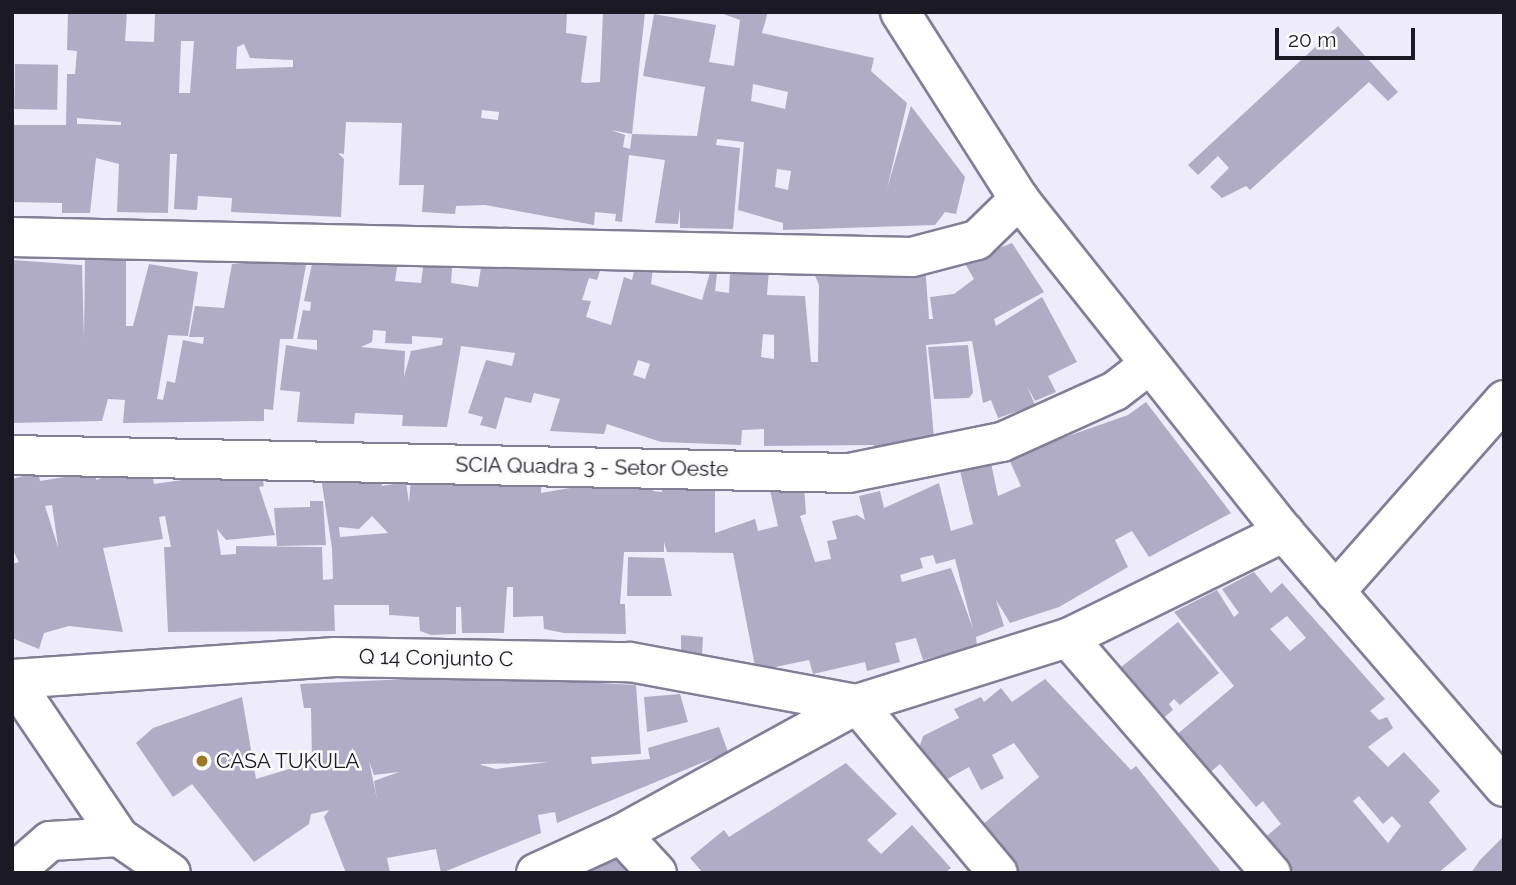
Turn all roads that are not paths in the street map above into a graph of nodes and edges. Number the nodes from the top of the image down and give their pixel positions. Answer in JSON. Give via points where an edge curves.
{"nodes":[{"id":1,"x":900,"y":12,"type":"edge"},
{"id":2,"x":1019,"y":199,"type":"junction"},
{"id":3,"x":12,"y":237,"type":"edge"},
{"id":4,"x":1149,"y":365,"type":"junction"},
{"id":5,"x":1504,"y":400,"type":"edge"},
{"id":6,"x":12,"y":455,"type":"edge"},
{"id":7,"x":1283,"y":532,"type":"junction"},
{"id":8,"x":1335,"y":592,"type":"junction"},
{"id":9,"x":1068,"y":638,"type":"junction"},
{"id":10,"x":12,"y":679,"type":"edge"},
{"id":11,"x":857,"y":704,"type":"junction"},
{"id":12,"x":1504,"y":786,"type":"edge"},
{"id":13,"x":621,"y":834,"type":"junction"},
{"id":14,"x":119,"y":837,"type":"junction"},
{"id":15,"x":13,"y":873,"type":"edge"},
{"id":16,"x":171,"y":873,"type":"edge"},
{"id":17,"x":537,"y":873,"type":"edge"},
{"id":18,"x":657,"y":873,"type":"edge"},
{"id":19,"x":998,"y":873,"type":"edge"},
{"id":20,"x":1271,"y":873,"type":"edge"}],
"edges":[{"from":1,"to":2,"type":"street"},
{"from":2,"to":3,"type":"street","via":[[978,240],[912,257]]},
{"from":2,"to":4,"type":"street"},
{"from":4,"to":6,"type":"street","name":"SCIA Quadra 3 - Setor Oeste","via":[[1115,391],[1002,442],[849,473]]},
{"from":4,"to":7,"type":"street"},
{"from":5,"to":8,"type":"street"},
{"from":7,"to":8,"type":"street"},
{"from":7,"to":9,"type":"street"},
{"from":8,"to":12,"type":"street"},
{"from":9,"to":11,"type":"street"},
{"from":9,"to":20,"type":"street"},
{"from":10,"to":11,"type":"street","name":"Q 14 Conjunto C","via":[[335,657],[630,662]]},
{"from":10,"to":14,"type":"street"},
{"from":11,"to":13,"type":"street"},
{"from":11,"to":19,"type":"street"},
{"from":13,"to":17,"type":"street"},
{"from":13,"to":18,"type":"street"},
{"from":14,"to":15,"type":"street","via":[[50,841]]},
{"from":14,"to":16,"type":"street"}]}
